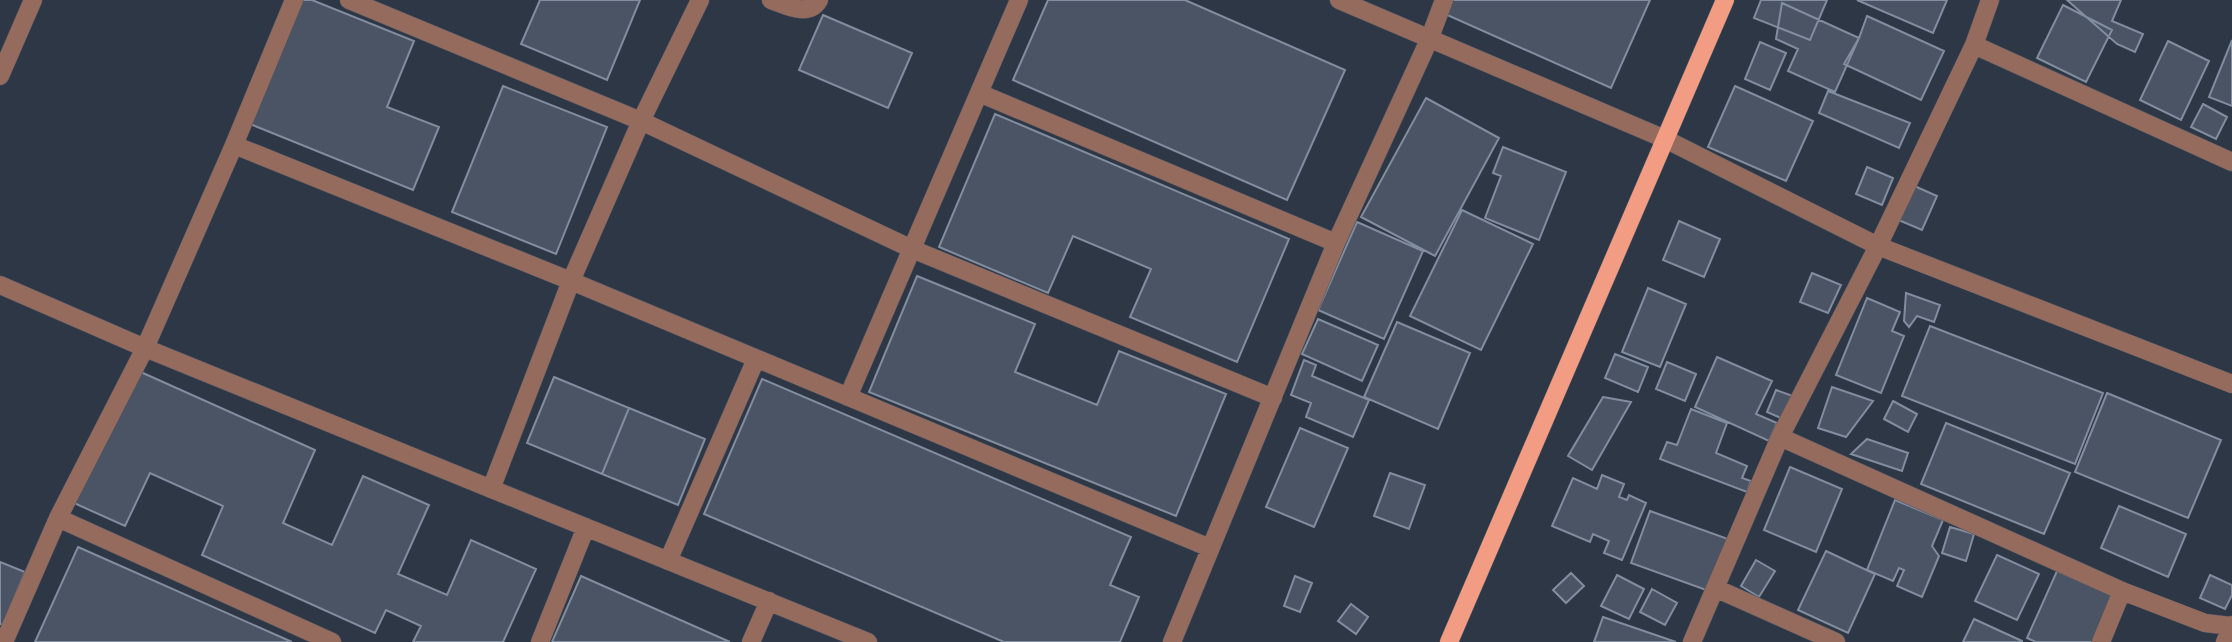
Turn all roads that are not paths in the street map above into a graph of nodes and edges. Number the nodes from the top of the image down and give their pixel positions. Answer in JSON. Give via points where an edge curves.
{"nodes":[{"id":1,"x":33,"y":0,"type":"edge"},
{"id":2,"x":294,"y":0,"type":"edge"},
{"id":3,"x":349,"y":0,"type":"edge"},
{"id":4,"x":700,"y":0,"type":"edge"},
{"id":5,"x":771,"y":0,"type":"edge"},
{"id":6,"x":819,"y":0,"type":"edge"},
{"id":7,"x":1019,"y":0,"type":"edge"},
{"id":8,"x":1339,"y":0,"type":"edge"},
{"id":9,"x":1444,"y":0,"type":"edge"},
{"id":10,"x":1725,"y":0,"type":"edge"},
{"id":11,"x":1990,"y":0,"type":"edge"},
{"id":12,"x":1429,"y":40,"type":"junction"},
{"id":13,"x":1974,"y":45,"type":"junction"},
{"id":14,"x":0,"y":76,"type":"edge"},
{"id":15,"x":979,"y":93,"type":"junction"},
{"id":16,"x":641,"y":121,"type":"junction"},
{"id":17,"x":1665,"y":139,"type":"junction"},
{"id":18,"x":234,"y":145,"type":"junction"},
{"id":19,"x":2232,"y":162,"type":"edge"},
{"id":20,"x":1336,"y":243,"type":"junction"},
{"id":21,"x":1878,"y":246,"type":"junction"},
{"id":22,"x":912,"y":249,"type":"junction"},
{"id":23,"x":571,"y":281,"type":"junction"},
{"id":24,"x":0,"y":285,"type":"edge"},
{"id":25,"x":145,"y":348,"type":"junction"},
{"id":26,"x":756,"y":359,"type":"junction"},
{"id":27,"x":2230,"y":377,"type":"edge"},
{"id":28,"x":848,"y":397,"type":"junction"},
{"id":29,"x":1273,"y":398,"type":"junction"},
{"id":30,"x":1780,"y":437,"type":"junction"},
{"id":31,"x":491,"y":489,"type":"junction"},
{"id":32,"x":58,"y":518,"type":"junction"},
{"id":33,"x":586,"y":527,"type":"junction"},
{"id":34,"x":1210,"y":548,"type":"junction"},
{"id":35,"x":668,"y":561,"type":"junction"},
{"id":36,"x":1715,"y":588,"type":"junction"},
{"id":37,"x":2122,"y":591,"type":"junction"},
{"id":38,"x":769,"y":601,"type":"junction"},
{"id":39,"x":2229,"y":631,"type":"edge"},
{"id":40,"x":4,"y":642,"type":"edge"},
{"id":41,"x":332,"y":642,"type":"edge"},
{"id":42,"x":540,"y":642,"type":"edge"},
{"id":43,"x":751,"y":642,"type":"edge"},
{"id":44,"x":868,"y":642,"type":"edge"},
{"id":45,"x":1172,"y":642,"type":"edge"},
{"id":46,"x":1448,"y":642,"type":"edge"},
{"id":47,"x":1692,"y":642,"type":"edge"},
{"id":48,"x":1836,"y":642,"type":"edge"},
{"id":49,"x":2101,"y":642,"type":"edge"}],
"edges":[{"from":1,"to":14,"type":"street"},
{"from":2,"to":18,"type":"street"},
{"from":3,"to":16,"type":"street"},
{"from":4,"to":16,"type":"street"},
{"from":5,"to":6,"type":"street","via":[[805,10]]},
{"from":7,"to":15,"type":"street"},
{"from":8,"to":12,"type":"street"},
{"from":9,"to":12,"type":"street"},
{"from":10,"to":17,"type":"main road"},
{"from":11,"to":13,"type":"street"},
{"from":12,"to":17,"type":"street"},
{"from":12,"to":20,"type":"street"},
{"from":13,"to":19,"type":"street"},
{"from":13,"to":21,"type":"street"},
{"from":15,"to":20,"type":"street"},
{"from":15,"to":22,"type":"street"},
{"from":16,"to":22,"type":"street"},
{"from":16,"to":23,"type":"street"},
{"from":17,"to":21,"type":"street"},
{"from":17,"to":46,"type":"main road"},
{"from":18,"to":23,"type":"street"},
{"from":18,"to":25,"type":"street"},
{"from":20,"to":29,"type":"street"},
{"from":21,"to":27,"type":"street"},
{"from":21,"to":30,"type":"street"},
{"from":22,"to":28,"type":"street"},
{"from":22,"to":29,"type":"street"},
{"from":23,"to":26,"type":"street"},
{"from":23,"to":31,"type":"street"},
{"from":24,"to":25,"type":"street"},
{"from":25,"to":31,"type":"street"},
{"from":25,"to":32,"type":"street"},
{"from":26,"to":28,"type":"street"},
{"from":26,"to":35,"type":"street"},
{"from":28,"to":34,"type":"street"},
{"from":29,"to":34,"type":"street"},
{"from":30,"to":36,"type":"street"},
{"from":30,"to":37,"type":"street"},
{"from":31,"to":33,"type":"street"},
{"from":32,"to":40,"type":"street"},
{"from":32,"to":41,"type":"street"},
{"from":33,"to":35,"type":"street"},
{"from":33,"to":42,"type":"street"},
{"from":34,"to":45,"type":"street"},
{"from":35,"to":38,"type":"street"},
{"from":36,"to":47,"type":"street"},
{"from":36,"to":48,"type":"street"},
{"from":37,"to":39,"type":"street"},
{"from":37,"to":49,"type":"street"},
{"from":38,"to":43,"type":"street"},
{"from":38,"to":44,"type":"street"}]}
